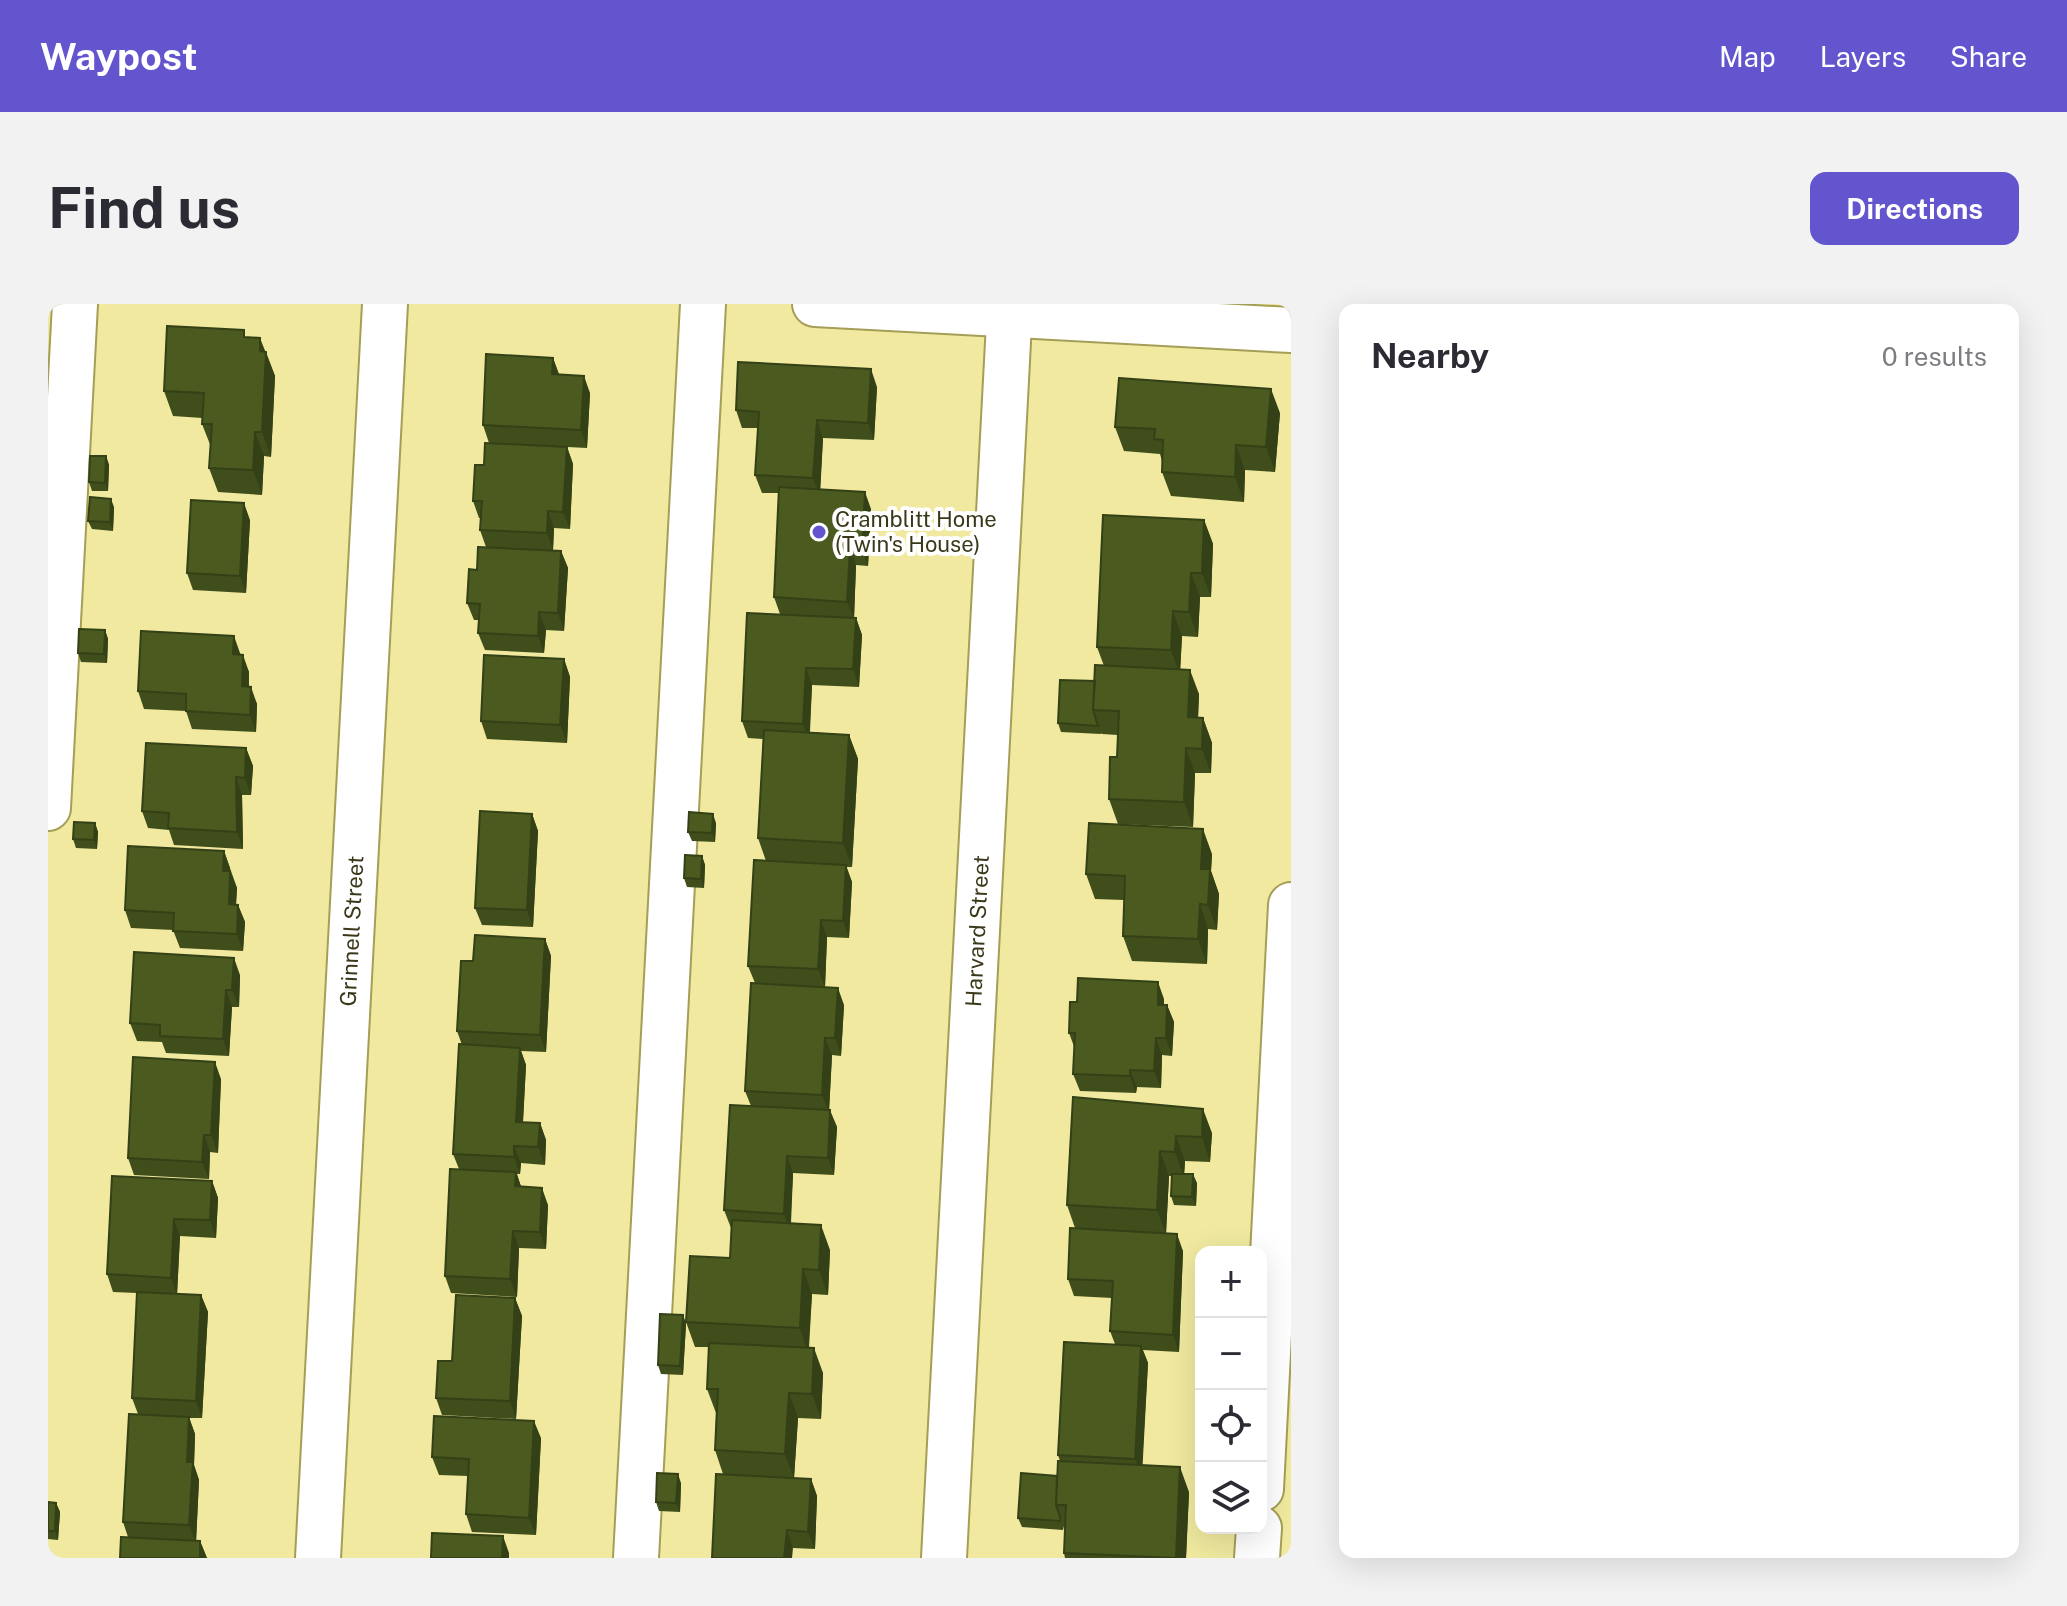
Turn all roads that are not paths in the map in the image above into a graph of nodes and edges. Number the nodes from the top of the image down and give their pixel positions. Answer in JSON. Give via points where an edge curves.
{"nodes":[{"id":1,"x":75,"y":304,"type":"edge"},
{"id":2,"x":385,"y":304,"type":"edge"},
{"id":3,"x":703,"y":304,"type":"edge"},
{"id":4,"x":815,"y":304,"type":"edge"},
{"id":5,"x":1010,"y":309,"type":"edge"},
{"id":6,"x":1291,"y":330,"type":"edge"},
{"id":7,"x":48,"y":808,"type":"edge"},
{"id":8,"x":1291,"y":905,"type":"edge"},
{"id":9,"x":1262,"y":1462,"type":"edge"},
{"id":10,"x":1259,"y":1534,"type":"edge"},
{"id":11,"x":318,"y":1558,"type":"edge"},
{"id":12,"x":636,"y":1558,"type":"edge"},
{"id":13,"x":944,"y":1558,"type":"edge"},
{"id":14,"x":1257,"y":1558,"type":"edge"}],
"edges":[{"from":1,"to":7,"type":"street"},
{"from":2,"to":11,"type":"street","name":"Grinnell Street"},
{"from":3,"to":12,"type":"street"},
{"from":4,"to":5,"type":"street"},
{"from":5,"to":6,"type":"street"},
{"from":5,"to":13,"type":"street","name":"Harvard Street"},
{"from":8,"to":9,"type":"street"},
{"from":10,"to":14,"type":"street"}]}
